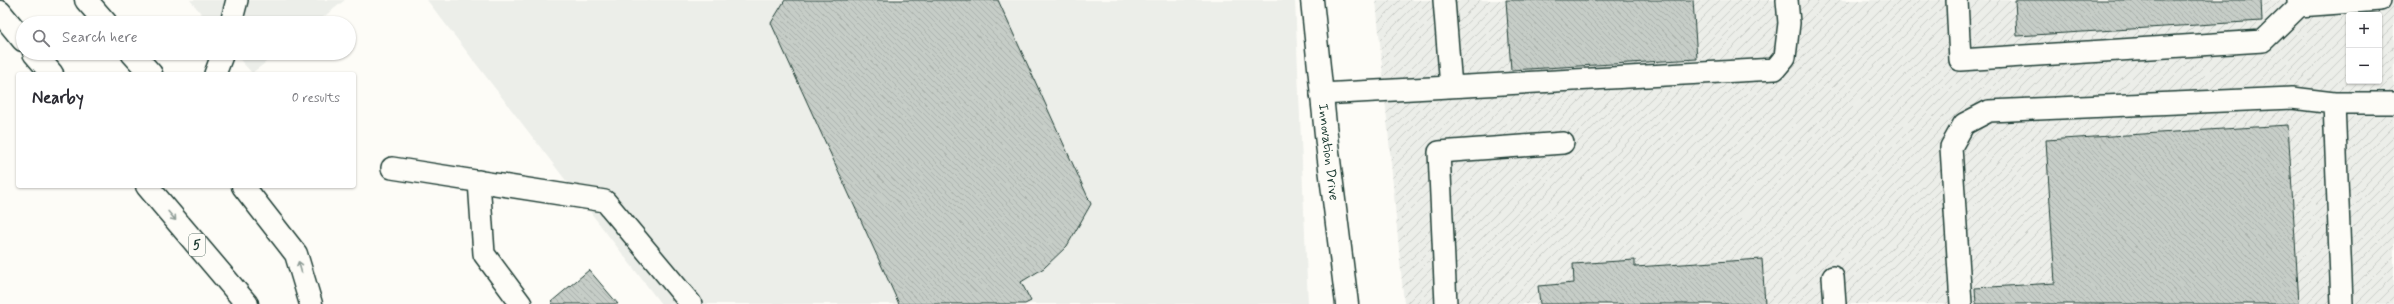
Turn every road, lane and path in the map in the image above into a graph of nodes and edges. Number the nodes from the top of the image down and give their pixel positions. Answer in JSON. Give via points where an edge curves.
{"nodes":[{"id":1,"x":86,"y":0,"type":"edge"},
{"id":2,"x":237,"y":0,"type":"edge"},
{"id":3,"x":1312,"y":0,"type":"edge"},
{"id":4,"x":1444,"y":0,"type":"edge"},
{"id":5,"x":1787,"y":0,"type":"edge"},
{"id":6,"x":1957,"y":0,"type":"edge"},
{"id":7,"x":2380,"y":0,"type":"edge"},
{"id":8,"x":2298,"y":3,"type":"edge"},
{"id":9,"x":0,"y":12,"type":"edge"},
{"id":10,"x":100,"y":16,"type":"edge"},
{"id":11,"x":233,"y":16,"type":"edge"},
{"id":12,"x":16,"y":31,"type":"edge"},
{"id":13,"x":40,"y":60,"type":"edge"},
{"id":14,"x":138,"y":60,"type":"edge"},
{"id":15,"x":220,"y":60,"type":"edge"},
{"id":16,"x":50,"y":72,"type":"edge"},
{"id":17,"x":149,"y":72,"type":"edge"},
{"id":18,"x":216,"y":72,"type":"edge"},
{"id":19,"x":1451,"y":87,"type":"junction"},
{"id":20,"x":1321,"y":94,"type":"junction"},
{"id":21,"x":2394,"y":103,"type":"edge"},
{"id":22,"x":2334,"y":104,"type":"junction"},
{"id":23,"x":1563,"y":143,"type":"dead end"},
{"id":24,"x":392,"y":168,"type":"dead end"},
{"id":25,"x":479,"y":181,"type":"junction"},
{"id":26,"x":149,"y":188,"type":"edge"},
{"id":27,"x":245,"y":188,"type":"edge"},
{"id":28,"x":1833,"y":277,"type":"dead end"},
{"id":29,"x":247,"y":304,"type":"edge"},
{"id":30,"x":311,"y":304,"type":"edge"},
{"id":31,"x":521,"y":304,"type":"edge"},
{"id":32,"x":692,"y":304,"type":"edge"},
{"id":33,"x":1347,"y":304,"type":"edge"},
{"id":34,"x":1446,"y":304,"type":"edge"},
{"id":35,"x":1835,"y":304,"type":"edge"},
{"id":36,"x":1961,"y":304,"type":"edge"},
{"id":37,"x":2342,"y":304,"type":"edge"}],
"edges":[{"from":1,"to":10,"type":"main road"},
{"from":2,"to":11,"type":"lane"},
{"from":3,"to":20,"type":"main road","name":"Innovation Drive"},
{"from":4,"to":19,"type":"lane"},
{"from":5,"to":19,"type":"lane","via":[[1789,23],[1785,57],[1775,69]]},
{"from":6,"to":8,"type":"lane","via":[[1960,60],[2263,41]]},
{"from":7,"to":8,"type":"lane"},
{"from":9,"to":12,"type":"main road"},
{"from":13,"to":16,"type":"main road"},
{"from":14,"to":17,"type":"main road"},
{"from":15,"to":18,"type":"lane"},
{"from":19,"to":20,"type":"lane"},
{"from":20,"to":33,"type":"main road","name":"Innovation Drive"},
{"from":21,"to":22,"type":"lane"},
{"from":22,"to":36,"type":"lane","via":[[2292,98],[1989,111],[1964,124],[1951,147]]},
{"from":22,"to":37,"type":"lane"},
{"from":23,"to":34,"type":"lane","via":[[1439,152]]},
{"from":24,"to":25,"type":"lane"},
{"from":25,"to":31,"type":"lane","via":[[484,254]]},
{"from":25,"to":32,"type":"lane","via":[[605,201]]},
{"from":26,"to":29,"type":"main road","number":"5","one_way":true},
{"from":30,"to":27,"type":"main road","one_way":true,"via":[[296,254]]},
{"from":28,"to":35,"type":"lane"}]}
